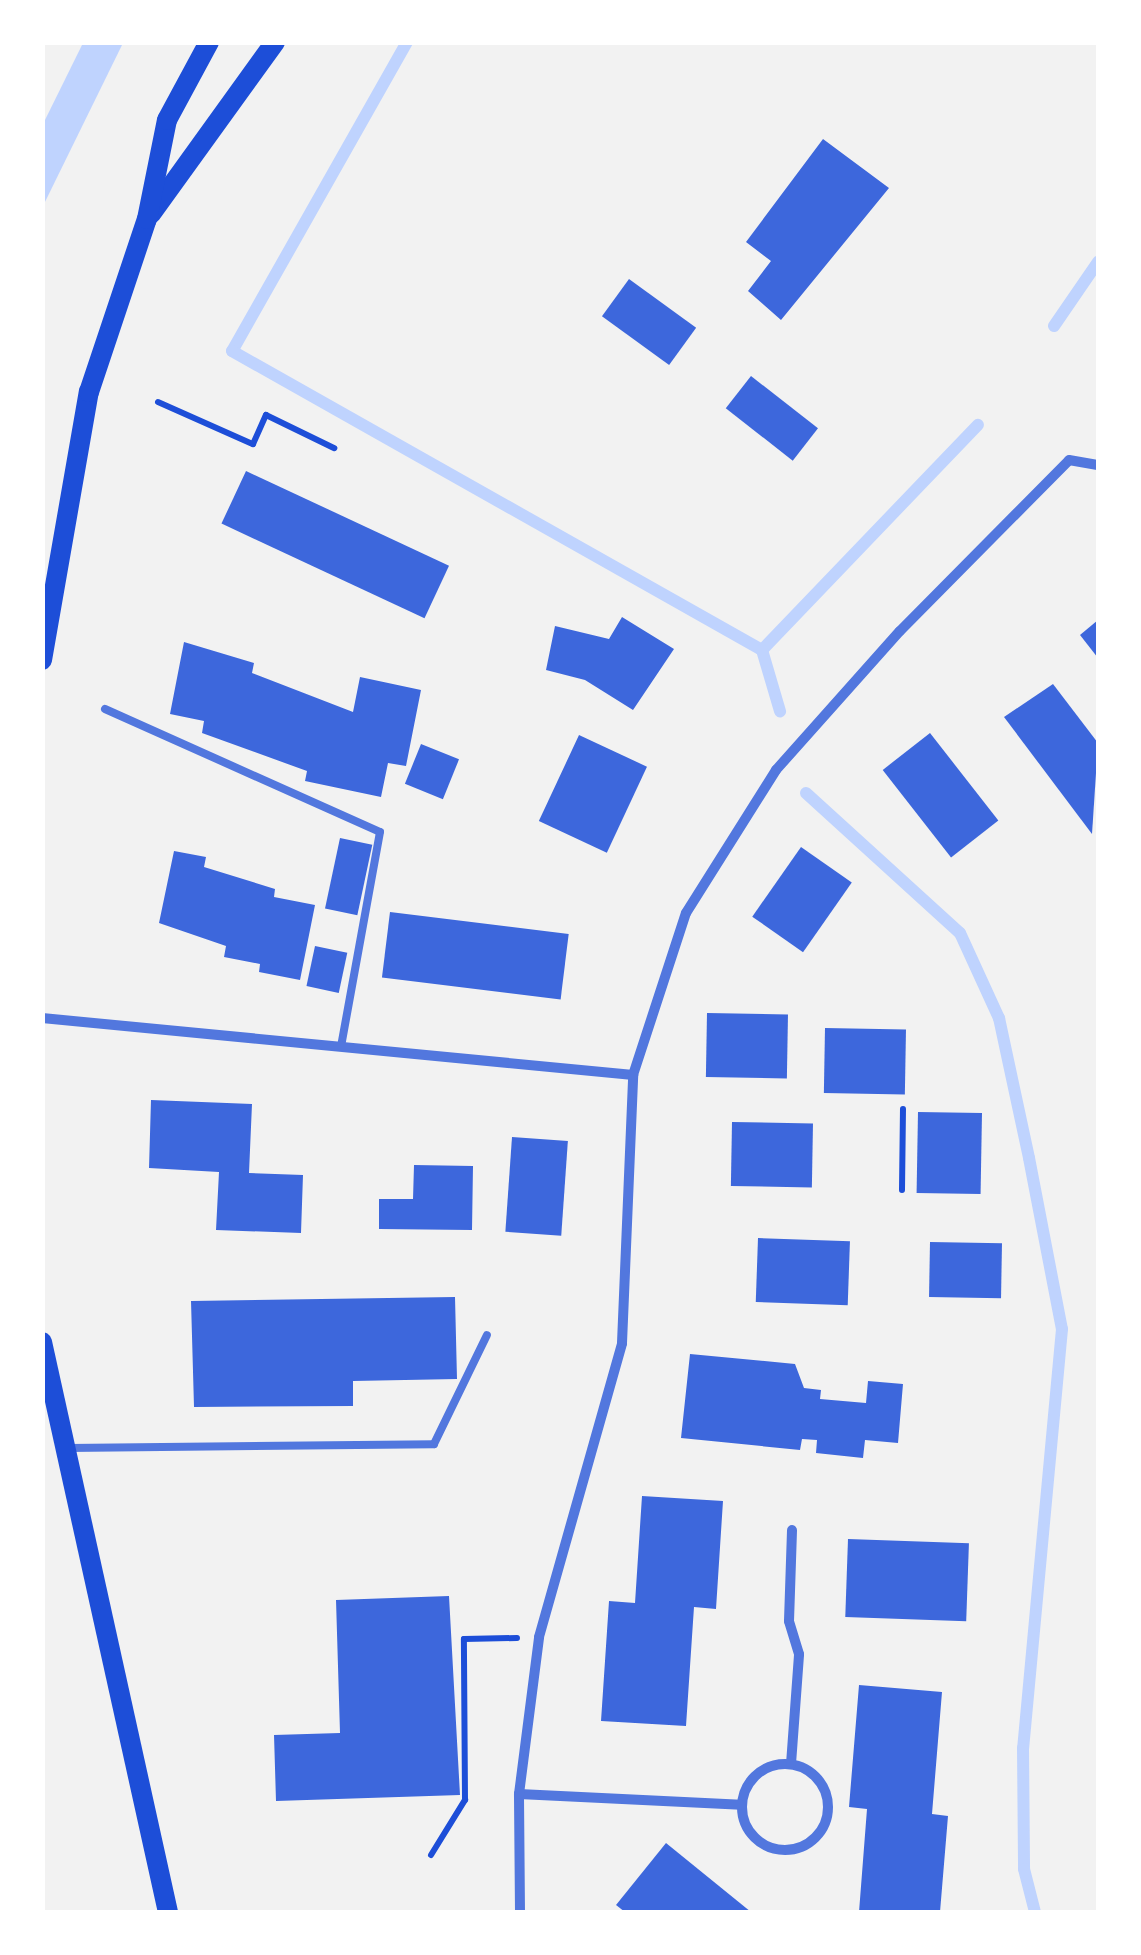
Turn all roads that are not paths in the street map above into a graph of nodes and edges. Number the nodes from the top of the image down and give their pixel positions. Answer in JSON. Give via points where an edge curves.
{"nodes":[{"id":1,"x":209,"y":42,"type":"edge"},
{"id":2,"x":274,"y":42,"type":"edge"},
{"id":3,"x":147,"y":219,"type":"junction"},
{"id":4,"x":1098,"y":464,"type":"edge"},
{"id":5,"x":42,"y":660,"type":"edge"},
{"id":6,"x":105,"y":709,"type":"dead end"},
{"id":7,"x":42,"y":1018,"type":"edge"},
{"id":8,"x":341,"y":1046,"type":"junction"},
{"id":9,"x":632,"y":1076,"type":"junction"},
{"id":10,"x":486,"y":1335,"type":"dead end"},
{"id":11,"x":42,"y":1342,"type":"edge"},
{"id":12,"x":59,"y":1449,"type":"junction"},
{"id":13,"x":792,"y":1530,"type":"dead end"},
{"id":14,"x":791,"y":1764,"type":"junction"},
{"id":15,"x":519,"y":1794,"type":"junction"},
{"id":16,"x":741,"y":1805,"type":"junction"},
{"id":17,"x":168,"y":1912,"type":"edge"},
{"id":18,"x":520,"y":1912,"type":"edge"}],
"edges":[{"from":1,"to":3,"type":"main road","via":[[168,120]]},
{"from":2,"to":3,"type":"main road"},
{"from":3,"to":5,"type":"main road","via":[[89,392]]},
{"from":4,"to":9,"type":"street","via":[[1069,460],[776,770],[686,913]]},
{"from":6,"to":8,"type":"lane","via":[[380,832]]},
{"from":7,"to":8,"type":"street"},
{"from":8,"to":9,"type":"street"},
{"from":9,"to":15,"type":"street","via":[[622,1342],[539,1637]]},
{"from":10,"to":12,"type":"lane","via":[[434,1444],[158,1440]]},
{"from":11,"to":12,"type":"main road"},
{"from":12,"to":17,"type":"main road"},
{"from":13,"to":14,"type":"street","via":[[789,1622],[800,1654]]},
{"from":14,"to":16,"type":"street","via":[[756,1774]]},
{"from":14,"to":16,"type":"street","via":[[827,1796],[812,1842],[765,1847]]},
{"from":15,"to":16,"type":"street"},
{"from":15,"to":18,"type":"street"}]}
